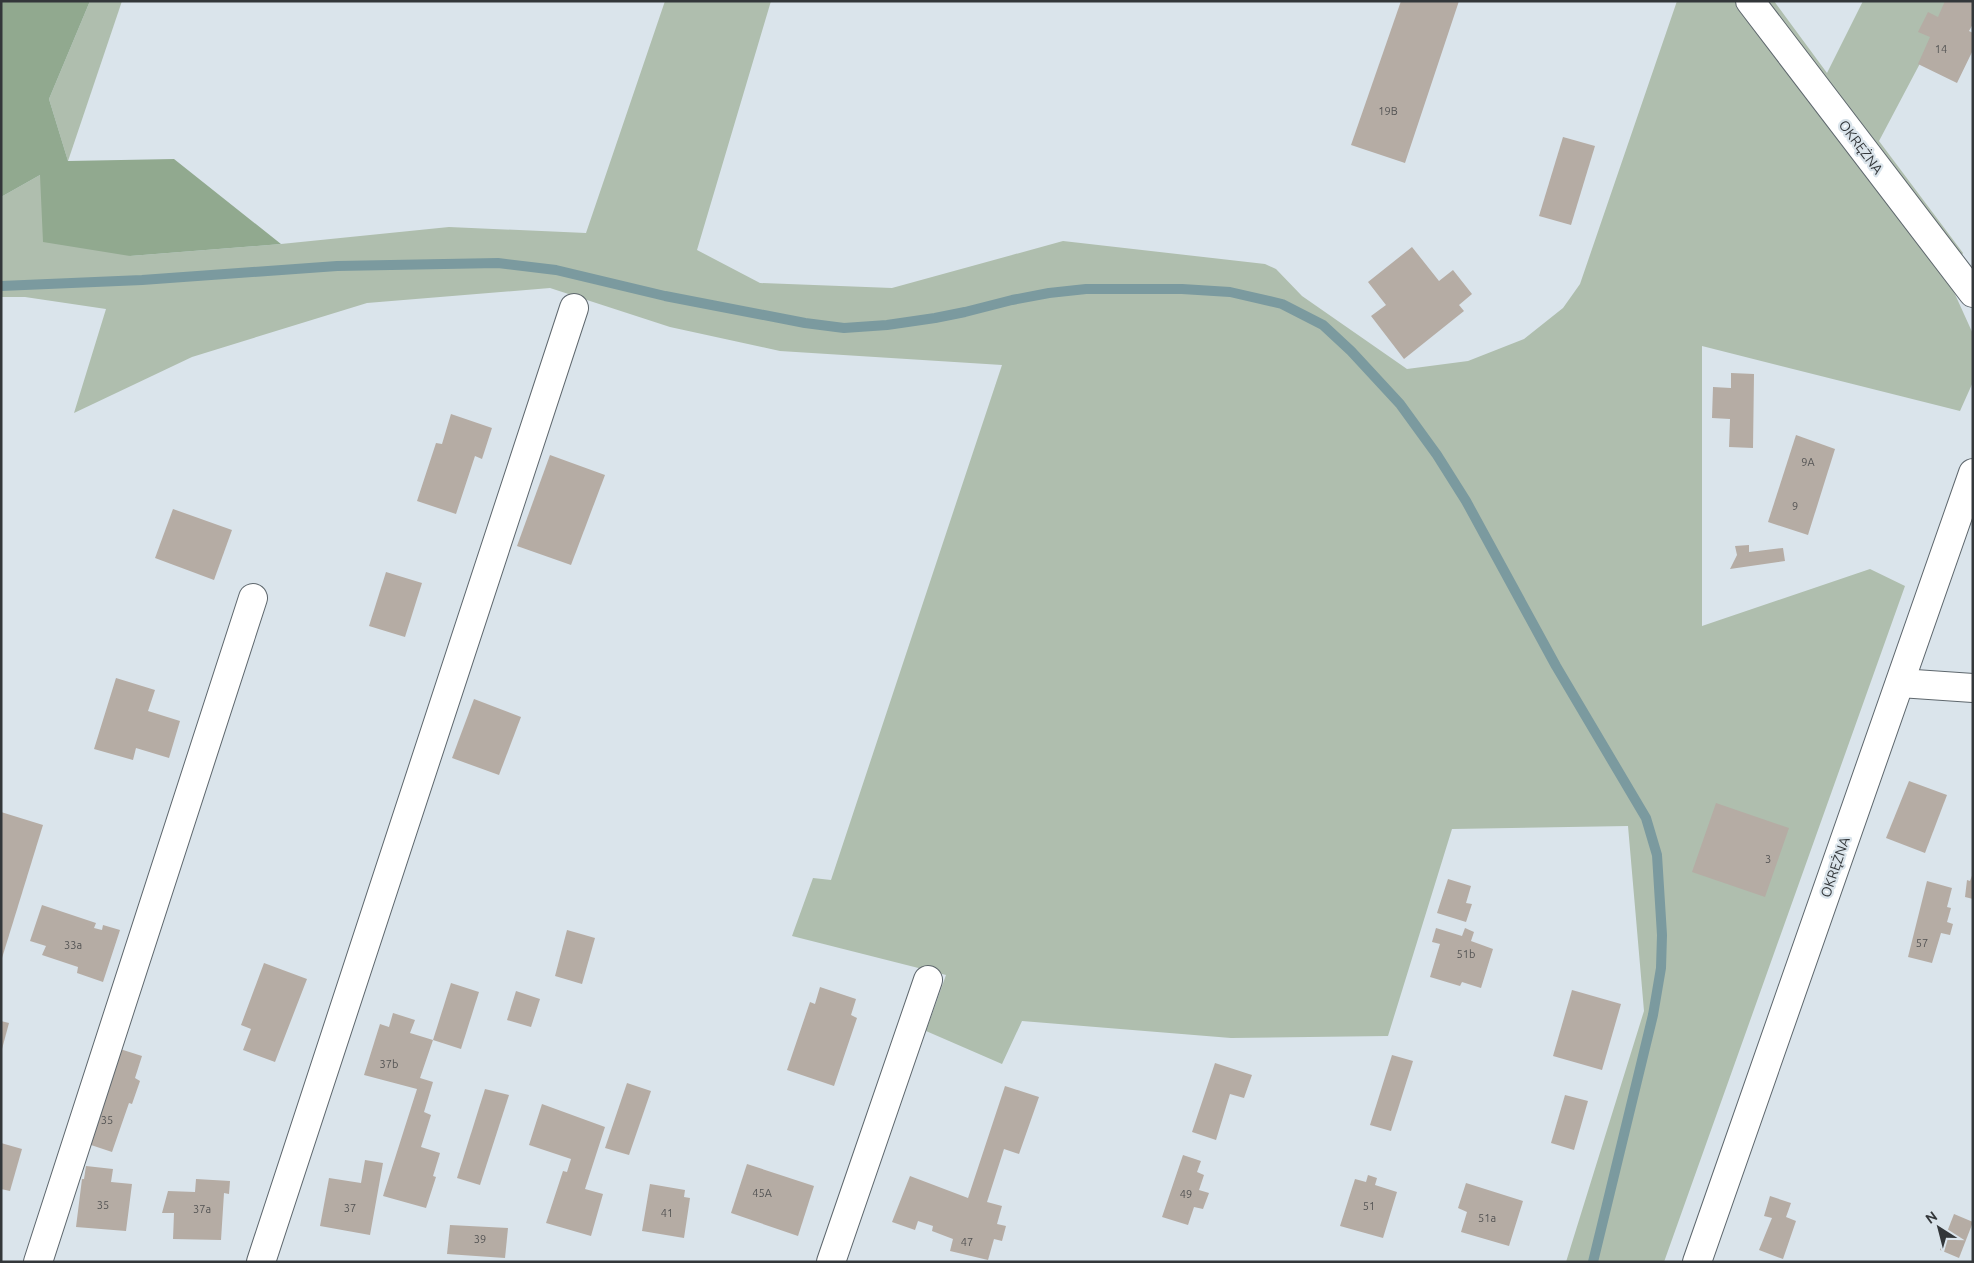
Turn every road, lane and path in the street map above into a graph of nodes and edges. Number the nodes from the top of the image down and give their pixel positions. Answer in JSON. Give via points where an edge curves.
{"nodes":[{"id":1,"x":1750,"y":1,"type":"edge"},
{"id":2,"x":1973,"y":293,"type":"edge"},
{"id":3,"x":574,"y":308,"type":"dead end"},
{"id":4,"x":1973,"y":473,"type":"edge"},
{"id":5,"x":253,"y":598,"type":"dead end"},
{"id":6,"x":1900,"y":683,"type":"junction"},
{"id":7,"x":1973,"y":688,"type":"edge"},
{"id":8,"x":928,"y":980,"type":"dead end"},
{"id":9,"x":38,"y":1262,"type":"edge"},
{"id":10,"x":261,"y":1262,"type":"edge"},
{"id":11,"x":830,"y":1262,"type":"edge"},
{"id":12,"x":1697,"y":1262,"type":"edge"}],
"edges":[{"from":1,"to":2,"type":"street","name":"OKRĘŻNA"},
{"from":3,"to":10,"type":"street"},
{"from":4,"to":6,"type":"street","name":"OKRĘŻNA"},
{"from":5,"to":9,"type":"street"},
{"from":6,"to":7,"type":"street"},
{"from":6,"to":12,"type":"street","name":"OKRĘŻNA"},
{"from":8,"to":11,"type":"street"}]}
